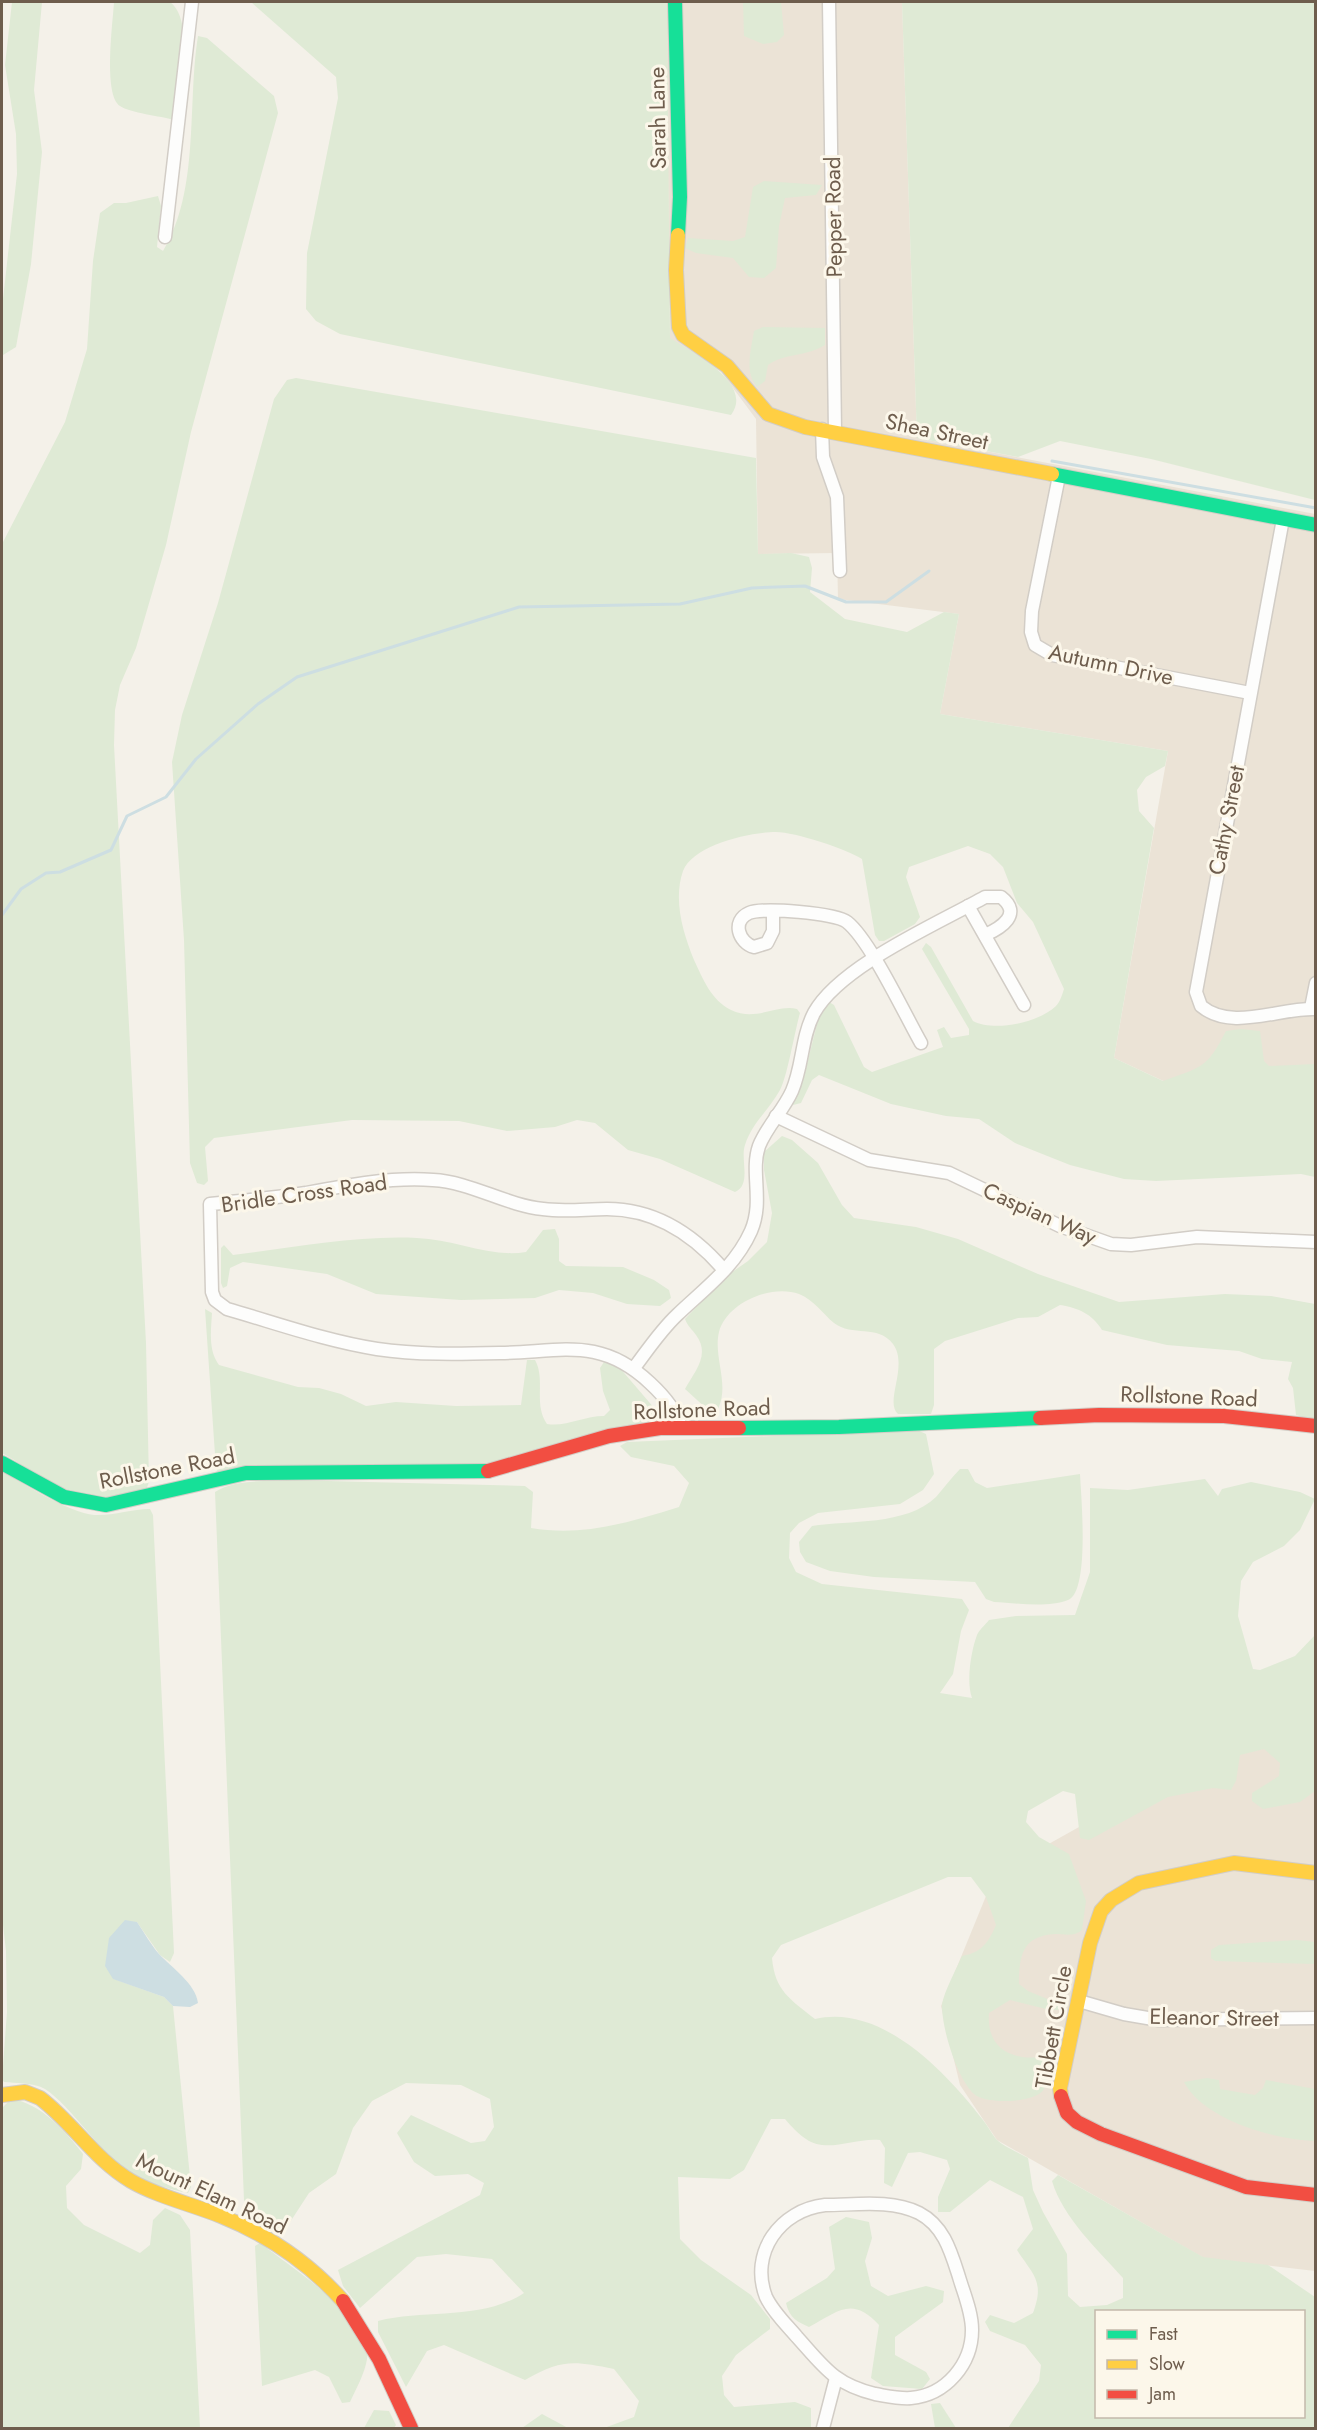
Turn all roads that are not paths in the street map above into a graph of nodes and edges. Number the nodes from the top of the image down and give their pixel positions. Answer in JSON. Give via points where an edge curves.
{"nodes":[{"id":1,"x":192,"y":2,"type":"edge"},
{"id":2,"x":675,"y":2,"type":"edge"},
{"id":3,"x":829,"y":2,"type":"edge"},
{"id":4,"x":677,"y":233,"type":"joint"},
{"id":5,"x":165,"y":237,"type":"dead end"},
{"id":6,"x":828,"y":430,"type":"junction"},
{"id":7,"x":1059,"y":476,"type":"junction"},
{"id":8,"x":1283,"y":519,"type":"junction"},
{"id":9,"x":1316,"y":525,"type":"edge"},
{"id":10,"x":840,"y":571,"type":"dead end"},
{"id":11,"x":1250,"y":693,"type":"junction"},
{"id":12,"x":968,"y":906,"type":"junction"},
{"id":13,"x":773,"y":912,"type":"dead end"},
{"id":14,"x":985,"y":935,"type":"junction"},
{"id":15,"x":873,"y":959,"type":"junction"},
{"id":16,"x":1316,"y":983,"type":"edge"},
{"id":17,"x":1024,"y":1005,"type":"dead end"},
{"id":18,"x":1313,"y":1009,"type":"edge"},
{"id":19,"x":921,"y":1043,"type":"dead end"},
{"id":20,"x":776,"y":1116,"type":"junction"},
{"id":21,"x":1316,"y":1242,"type":"edge"},
{"id":22,"x":724,"y":1270,"type":"junction"},
{"id":23,"x":634,"y":1368,"type":"junction"},
{"id":24,"x":1316,"y":1426,"type":"edge"},
{"id":25,"x":681,"y":1427,"type":"junction"},
{"id":26,"x":2,"y":1463,"type":"edge"},
{"id":27,"x":1316,"y":1874,"type":"edge"},
{"id":28,"x":1079,"y":2001,"type":"junction"},
{"id":29,"x":1316,"y":2018,"type":"edge"},
{"id":30,"x":2,"y":2095,"type":"edge"},
{"id":31,"x":1316,"y":2195,"type":"edge"},
{"id":32,"x":836,"y":2378,"type":"junction"},
{"id":33,"x":411,"y":2428,"type":"edge"},
{"id":34,"x":824,"y":2428,"type":"edge"}],
"edges":[{"from":1,"to":5,"type":"street"},
{"from":2,"to":4,"type":"street","name":"Sarah Lane","via":[[680,197]]},
{"from":3,"to":6,"type":"street","name":"Pepper Road"},
{"from":4,"to":6,"type":"street","name":"Shea Street","via":[[678,316],[682,335],[727,366],[768,414]]},
{"from":6,"to":7,"type":"street","name":"Shea Street"},
{"from":6,"to":10,"type":"street","name":"Pepper Road","via":[[823,457],[837,497]]},
{"from":7,"to":8,"type":"street","name":"Shea Street"},
{"from":7,"to":11,"type":"street","name":"Autumn Drive","via":[[1032,611],[1035,645],[1052,655]]},
{"from":8,"to":9,"type":"street","name":"Shea Street"},
{"from":8,"to":11,"type":"street","name":"Cathy Street"},
{"from":11,"to":18,"type":"street","name":"Cathy Street","via":[[1197,974],[1197,999],[1207,1011],[1230,1016]]},
{"from":12,"to":14,"type":"street"},
{"from":12,"to":14,"type":"street","via":[[990,895],[1001,897],[1009,905],[1008,921]]},
{"from":12,"to":15,"type":"street"},
{"from":13,"to":15,"type":"street","via":[[839,917],[858,934]]},
{"from":14,"to":17,"type":"street"},
{"from":15,"to":19,"type":"street"},
{"from":15,"to":20,"type":"street","via":[[838,982],[814,1013],[803,1043],[797,1078]]},
{"from":16,"to":18,"type":"street"},
{"from":20,"to":21,"type":"street","name":"Caspian Way","via":[[869,1160],[949,1173],[1060,1226],[1111,1244],[1197,1237]]},
{"from":20,"to":22,"type":"street","via":[[757,1154],[758,1201],[752,1229]]},
{"from":22,"to":23,"type":"street","via":[[676,1316]]},
{"from":22,"to":23,"type":"street","name":"Bridle Cross Road","via":[[711,1254],[679,1229],[651,1217],[610,1209],[544,1209],[433,1180],[372,1181],[210,1204],[212,1292],[215,1300],[227,1309],[378,1349],[480,1353],[571,1348],[617,1358]]},
{"from":23,"to":25,"type":"street","name":"Bridle Cross Road","via":[[672,1408]]},
{"from":24,"to":25,"type":"street","name":"Rollstone Road","via":[[1224,1416],[1135,1415],[839,1427]]},
{"from":25,"to":26,"type":"street","name":"Rollstone Road","via":[[609,1436],[493,1471],[246,1473],[106,1505],[64,1498]]},
{"from":27,"to":28,"type":"street","name":"Tibbett Circle","via":[[1234,1863],[1130,1887],[1106,1905],[1098,1917]]},
{"from":28,"to":29,"type":"street","name":"Eleanor Street","via":[[1159,2020]]},
{"from":28,"to":31,"type":"street","name":"Tibbett Circle","via":[[1060,2088],[1067,2113],[1077,2122],[1246,2187]]},
{"from":30,"to":33,"type":"street","name":"Mount Elam Road","via":[[25,2092],[40,2098],[129,2180],[254,2230],[318,2272],[341,2295],[360,2323]]},
{"from":32,"to":32,"type":"street","via":[[854,2389],[893,2398],[917,2398],[948,2382],[963,2364],[972,2330],[968,2307],[944,2237],[919,2213],[885,2205],[815,2206],[788,2218],[769,2241],[761,2270],[767,2299]]},
{"from":32,"to":34,"type":"street"}]}
